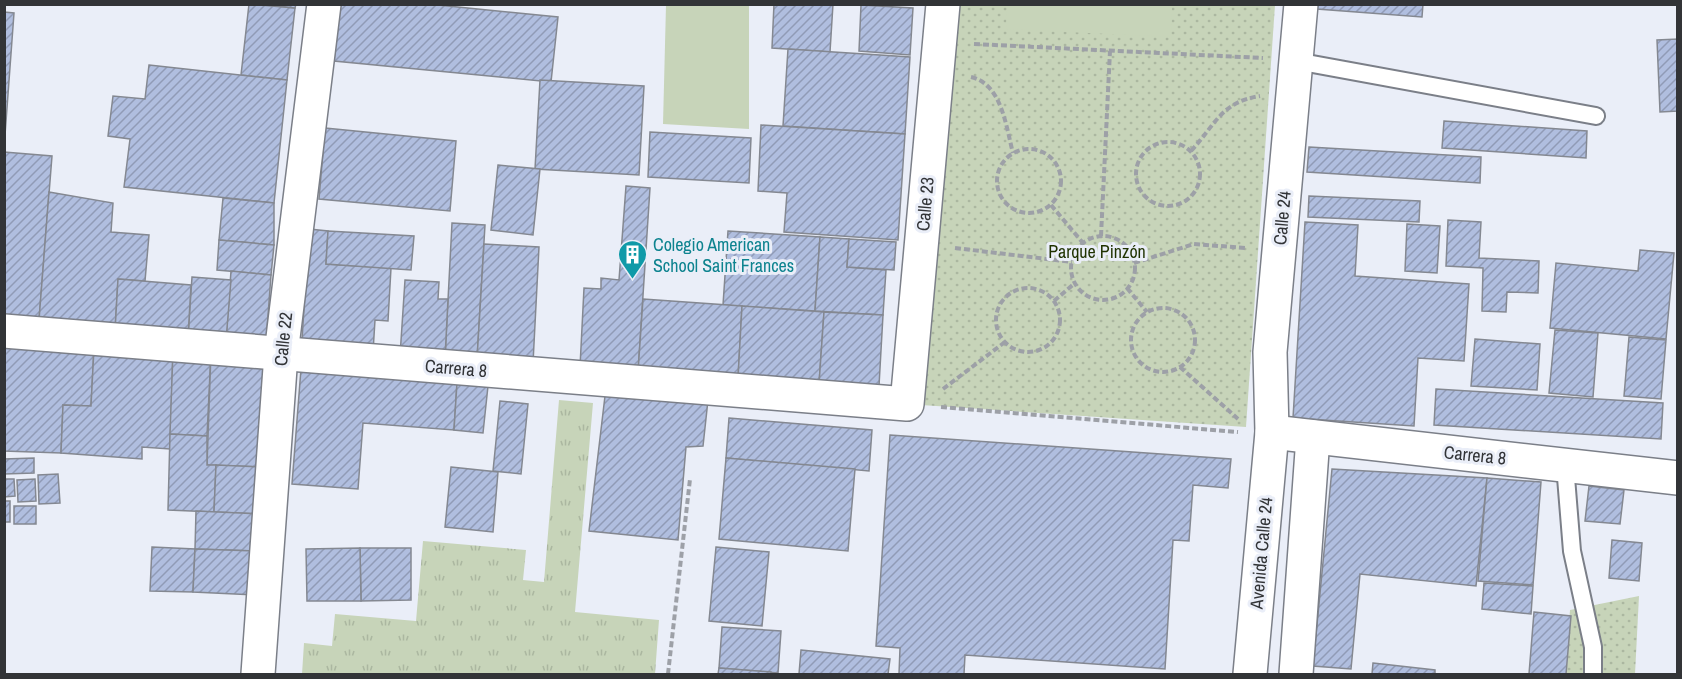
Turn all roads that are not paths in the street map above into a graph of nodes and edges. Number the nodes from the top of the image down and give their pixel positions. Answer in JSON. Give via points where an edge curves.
{"nodes":[{"id":1,"x":324,"y":4,"type":"edge"},
{"id":2,"x":944,"y":4,"type":"edge"},
{"id":3,"x":1301,"y":4,"type":"edge"},
{"id":4,"x":1296,"y":61,"type":"junction"},
{"id":5,"x":1596,"y":116,"type":"dead end"},
{"id":6,"x":4,"y":331,"type":"edge"},
{"id":7,"x":281,"y":354,"type":"junction"},
{"id":8,"x":914,"y":405,"type":"joint"},
{"id":9,"x":1263,"y":433,"type":"junction"},
{"id":10,"x":1313,"y":437,"type":"junction"},
{"id":11,"x":1566,"y":465,"type":"junction"},
{"id":12,"x":1677,"y":477,"type":"edge"},
{"id":13,"x":258,"y":675,"type":"edge"},
{"id":14,"x":1250,"y":675,"type":"edge"},
{"id":15,"x":1296,"y":675,"type":"edge"},
{"id":16,"x":1593,"y":675,"type":"edge"}],
"edges":[{"from":1,"to":7,"type":"street","name":"Calle 22"},
{"from":2,"to":8,"type":"street","name":"Calle 23","via":[[922,245]]},
{"from":3,"to":4,"type":"street","name":"Calle 24"},
{"from":4,"to":5,"type":"lane"},
{"from":4,"to":9,"type":"street","name":"Calle 24"},
{"from":6,"to":7,"type":"street","name":"Carrera 8"},
{"from":7,"to":8,"type":"street","name":"Carrera 8"},
{"from":7,"to":13,"type":"street","name":"Calle 22"},
{"from":9,"to":10,"type":"street","name":"Carrera 8"},
{"from":9,"to":14,"type":"street","name":"Avenida Calle 24"},
{"from":10,"to":11,"type":"street","name":"Carrera 8"},
{"from":10,"to":15,"type":"street"},
{"from":11,"to":12,"type":"street","name":"Carrera 8"},
{"from":11,"to":16,"type":"lane","via":[[1572,551],[1593,647]]}]}
